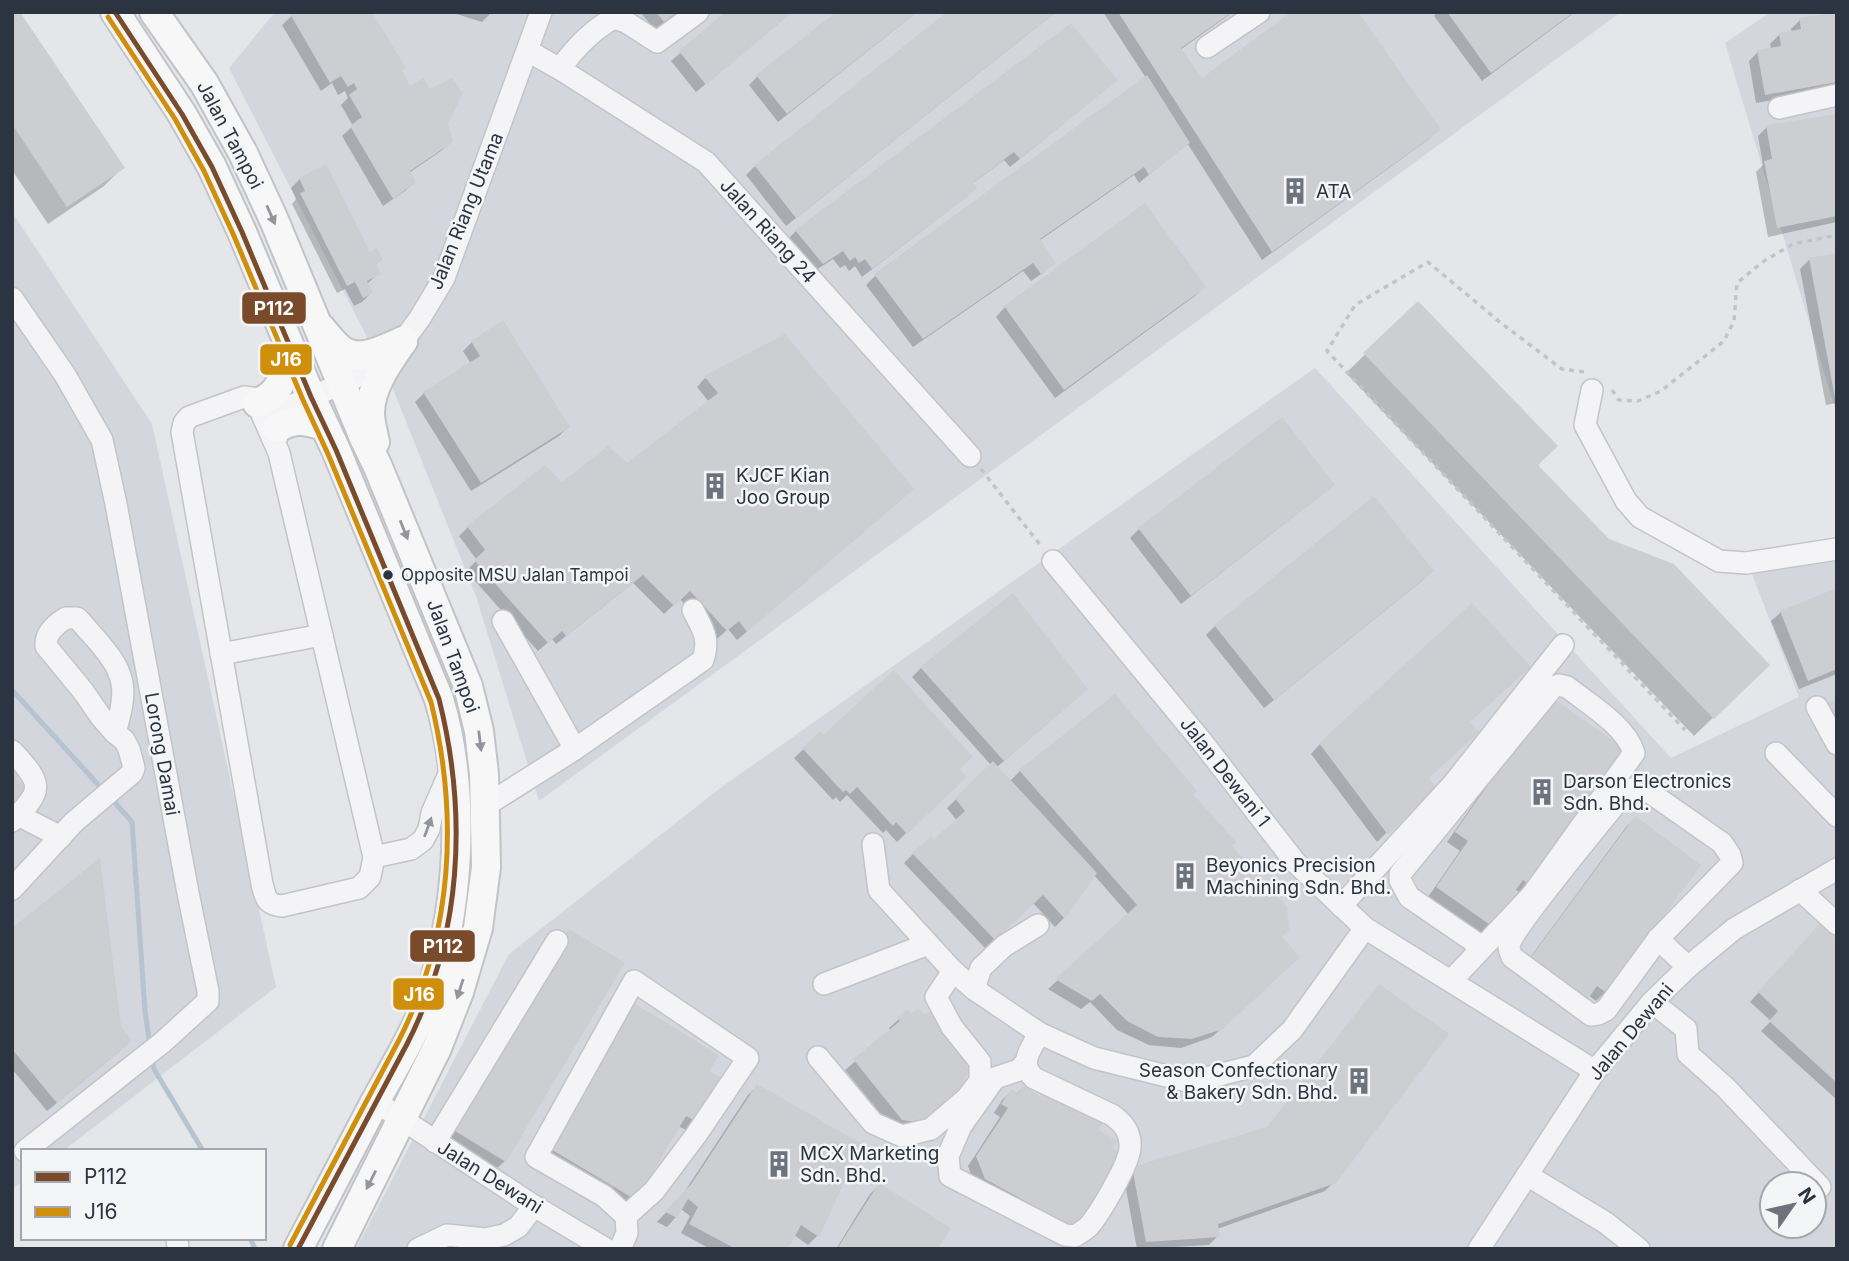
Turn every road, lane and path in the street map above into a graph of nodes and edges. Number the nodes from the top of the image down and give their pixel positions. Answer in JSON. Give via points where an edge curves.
{"nodes":[{"id":1,"x":115,"y":12,"type":"edge"},
{"id":2,"x":154,"y":12,"type":"edge"},
{"id":3,"x":541,"y":12,"type":"edge"},
{"id":4,"x":698,"y":12,"type":"edge"},
{"id":5,"x":1259,"y":12,"type":"edge"},
{"id":6,"x":625,"y":17,"type":"edge"},
{"id":7,"x":1207,"y":47,"type":"dead end"},
{"id":8,"x":528,"y":51,"type":"junction"},
{"id":9,"x":560,"y":69,"type":"junction"},
{"id":10,"x":1837,"y":95,"type":"edge"},
{"id":11,"x":1779,"y":108,"type":"dead end"},
{"id":12,"x":1837,"y":235,"type":"edge"},
{"id":13,"x":12,"y":298,"type":"edge"},
{"id":14,"x":318,"y":325,"type":"junction"},
{"id":15,"x":403,"y":341,"type":"junction"},
{"id":16,"x":291,"y":351,"type":"junction"},
{"id":17,"x":1595,"y":382,"type":"junction"},
{"id":18,"x":341,"y":384,"type":"junction"},
{"id":19,"x":311,"y":397,"type":"junction"},
{"id":20,"x":257,"y":403,"type":"junction"},
{"id":21,"x":324,"y":426,"type":"junction"},
{"id":22,"x":278,"y":440,"type":"junction"},
{"id":23,"x":971,"y":456,"type":"joint"},
{"id":24,"x":378,"y":467,"type":"junction"},
{"id":25,"x":1837,"y":549,"type":"edge"},
{"id":26,"x":1053,"y":561,"type":"joint"},
{"id":27,"x":694,"y":610,"type":"dead end"},
{"id":28,"x":503,"y":621,"type":"dead end"},
{"id":29,"x":322,"y":635,"type":"junction"},
{"id":30,"x":1563,"y":645,"type":"dead end"},
{"id":31,"x":221,"y":654,"type":"junction"},
{"id":32,"x":1817,"y":707,"type":"dead end"},
{"id":33,"x":1685,"y":730,"type":"dead end"},
{"id":34,"x":115,"y":733,"type":"junction"},
{"id":35,"x":1837,"y":744,"type":"edge"},
{"id":36,"x":575,"y":749,"type":"junction"},
{"id":37,"x":12,"y":751,"type":"edge"},
{"id":38,"x":1776,"y":753,"type":"dead end"},
{"id":39,"x":453,"y":766,"type":"junction"},
{"id":40,"x":485,"y":806,"type":"junction"},
{"id":41,"x":1837,"y":816,"type":"edge"},
{"id":42,"x":15,"y":818,"type":"edge"},
{"id":43,"x":68,"y":829,"type":"junction"},
{"id":44,"x":873,"y":844,"type":"dead end"},
{"id":45,"x":374,"y":857,"type":"junction"},
{"id":46,"x":1837,"y":869,"type":"edge"},
{"id":47,"x":12,"y":890,"type":"edge"},
{"id":48,"x":1800,"y":890,"type":"junction"},
{"id":49,"x":1341,"y":906,"type":"junction"},
{"id":50,"x":1837,"y":924,"type":"edge"},
{"id":51,"x":1038,"y":925,"type":"dead end"},
{"id":52,"x":1365,"y":928,"type":"junction"},
{"id":53,"x":1658,"y":939,"type":"junction"},
{"id":54,"x":557,"y":941,"type":"dead end"},
{"id":55,"x":928,"y":944,"type":"junction"},
{"id":56,"x":1482,"y":947,"type":"junction"},
{"id":57,"x":1688,"y":967,"type":"junction"},
{"id":58,"x":953,"y":971,"type":"junction"},
{"id":59,"x":1451,"y":981,"type":"junction"},
{"id":60,"x":824,"y":984,"type":"dead end"},
{"id":61,"x":974,"y":989,"type":"junction"},
{"id":62,"x":1652,"y":1002,"type":"junction"},
{"id":63,"x":1039,"y":1032,"type":"junction"},
{"id":64,"x":818,"y":1057,"type":"dead end"},
{"id":65,"x":1025,"y":1063,"type":"junction"},
{"id":66,"x":1595,"y":1071,"type":"junction"},
{"id":67,"x":376,"y":1102,"type":"junction"},
{"id":68,"x":402,"y":1119,"type":"junction"},
{"id":69,"x":435,"y":1142,"type":"junction"},
{"id":70,"x":28,"y":1149,"type":"edge"},
{"id":71,"x":1804,"y":1170,"type":"edge"},
{"id":72,"x":1527,"y":1175,"type":"junction"},
{"id":73,"x":534,"y":1206,"type":"junction"},
{"id":74,"x":626,"y":1216,"type":"junction"},
{"id":75,"x":298,"y":1249,"type":"edge"},
{"id":76,"x":337,"y":1249,"type":"edge"},
{"id":77,"x":418,"y":1249,"type":"edge"},
{"id":78,"x":606,"y":1249,"type":"edge"},
{"id":79,"x":620,"y":1249,"type":"edge"},
{"id":80,"x":1479,"y":1249,"type":"edge"},
{"id":81,"x":1639,"y":1249,"type":"edge"}],
"edges":[{"from":1,"to":16,"type":"main road","name":"Jalan Tampoi","via":[[212,167]]},
{"from":2,"to":14,"type":"main road","name":"Jalan Tampoi","one_way":true,"via":[[204,83],[243,153]]},
{"from":3,"to":8,"type":"street","name":"Jalan Riang Utama"},
{"from":4,"to":6,"type":"street","via":[[657,42]]},
{"from":5,"to":7,"type":"street"},
{"from":6,"to":9,"type":"street","via":[[601,24]]},
{"from":8,"to":9,"type":"street","name":"Jalan Riang 24"},
{"from":8,"to":15,"type":"street","name":"Jalan Riang Utama","via":[[444,278]]},
{"from":9,"to":23,"type":"street","name":"Jalan Riang 24","via":[[706,162]]},
{"from":10,"to":11,"type":"street"},
{"from":12,"to":17,"type":"path","via":[[1793,244],[1737,283],[1734,321],[1724,341],[1661,391],[1638,401],[1619,400]]},
{"from":13,"to":70,"type":"street","name":"Lorong Damai","via":[[65,375],[102,440],[208,992],[208,1001],[163,1042]]},
{"from":14,"to":15,"type":"main road","via":[[341,350],[359,356]]},
{"from":14,"to":18,"type":"main road","name":"Jalan Tampoi"},
{"from":15,"to":18,"type":"street","name":"Jalan Riang Utama","via":[[368,372]]},
{"from":15,"to":24,"type":"main road","via":[[381,374],[371,405]]},
{"from":16,"to":19,"type":"main road","name":"Jalan Tampoi"},
{"from":16,"to":20,"type":"main road","via":[[275,393]]},
{"from":17,"to":25,"type":"street","via":[[1585,425],[1626,501],[1640,517],[1719,561],[1746,563]]},
{"from":17,"to":33,"type":"path","via":[[1562,369],[1428,262],[1354,305],[1327,351]]},
{"from":18,"to":19,"type":"street","name":"Jalan Riang Utama"},
{"from":18,"to":24,"type":"main road","name":"Jalan Tampoi"},
{"from":19,"to":21,"type":"main road","name":"Jalan Tampoi"},
{"from":19,"to":22,"type":"street","name":"Jalan Riang Utama","via":[[284,409],[278,418]]},
{"from":20,"to":22,"type":"street"},
{"from":20,"to":31,"type":"street","via":[[244,397],[189,417],[182,432]]},
{"from":21,"to":22,"type":"main road","via":[[291,421]]},
{"from":21,"to":39,"type":"main road","name":"Jalan Tampoi","via":[[439,699]]},
{"from":22,"to":29,"type":"street"},
{"from":23,"to":26,"type":"path"},
{"from":24,"to":40,"type":"main road","name":"Jalan Tampoi","one_way":true,"via":[[467,686],[479,731]]},
{"from":26,"to":49,"type":"street","name":"Jalan Dewani 1","via":[[1295,862]]},
{"from":27,"to":36,"type":"street","via":[[706,635],[703,660]]},
{"from":28,"to":36,"type":"street"},
{"from":29,"to":31,"type":"street"},
{"from":29,"to":45,"type":"street"},
{"from":30,"to":49,"type":"street","via":[[1454,783]]},
{"from":31,"to":45,"type":"street","via":[[266,899],[282,906],[359,888],[370,877]]},
{"from":32,"to":35,"type":"street"},
{"from":34,"to":34,"type":"street","via":[[46,646],[47,636],[66,618],[81,622],[114,663],[122,683]]},
{"from":34,"to":43,"type":"street","via":[[129,748],[132,773]]},
{"from":36,"to":40,"type":"street"},
{"from":37,"to":42,"type":"street","via":[[36,781],[32,802]]},
{"from":38,"to":41,"type":"street"},
{"from":45,"to":39,"type":"street","one_way":true,"via":[[411,849],[423,840]]},
{"from":39,"to":67,"type":"main road","name":"Jalan Tampoi","via":[[456,869],[449,925],[433,984],[410,1040]]},
{"from":40,"to":68,"type":"main road","name":"Jalan Tampoi","one_way":true,"via":[[486,867],[478,928],[437,1048]]},
{"from":42,"to":43,"type":"street"},
{"from":43,"to":47,"type":"street"},
{"from":44,"to":55,"type":"street","via":[[879,890]]},
{"from":46,"to":48,"type":"street","name":"Jalan Dewani"},
{"from":48,"to":50,"type":"street"},
{"from":48,"to":57,"type":"street","name":"Jalan Dewani","via":[[1734,929]]},
{"from":49,"to":52,"type":"street","name":"Jalan Dewani 1"},
{"from":51,"to":61,"type":"street","via":[[1004,946],[981,968]]},
{"from":52,"to":59,"type":"street","name":"Jalan Dewani 1"},
{"from":52,"to":63,"type":"street","via":[[1292,1030],[1254,1066],[1191,1082],[1094,1058]]},
{"from":53,"to":53,"type":"street","via":[[1732,863],[1721,842],[1642,787],[1622,796],[1509,947],[1512,957],[1591,1015],[1606,1010]]},
{"from":53,"to":57,"type":"street"},
{"from":54,"to":69,"type":"street"},
{"from":55,"to":58,"type":"street"},
{"from":55,"to":60,"type":"street"},
{"from":56,"to":56,"type":"street","via":[[1532,895],[1634,753],[1623,732],[1567,687],[1553,687],[1400,874],[1409,897]]},
{"from":56,"to":59,"type":"street"},
{"from":57,"to":62,"type":"street","name":"Jalan Dewani"},
{"from":58,"to":61,"type":"street"},
{"from":58,"to":64,"type":"street","via":[[936,997],[980,1062],[980,1081],[931,1129],[902,1136],[873,1123]]},
{"from":59,"to":66,"type":"street","name":"Jalan Dewani 1"},
{"from":61,"to":63,"type":"street"},
{"from":62,"to":66,"type":"street","name":"Jalan Dewani"},
{"from":62,"to":71,"type":"street","via":[[1686,1029],[1688,1054]]},
{"from":63,"to":65,"type":"street"},
{"from":65,"to":65,"type":"street","via":[[1034,1078],[1111,1115],[1128,1132],[1131,1149],[1113,1189],[1088,1227],[1075,1236],[950,1176],[948,1156],[961,1126],[995,1078],[1019,1070]]},
{"from":66,"to":72,"type":"street","name":"Jalan Dewani"},
{"from":67,"to":68,"type":"street","name":"Jalan Dewani"},
{"from":67,"to":75,"type":"main road","name":"Jalan Tampoi"},
{"from":68,"to":69,"type":"street","name":"Jalan Dewani"},
{"from":68,"to":76,"type":"main road","name":"Jalan Tampoi","one_way":true},
{"from":69,"to":73,"type":"street","name":"Jalan Dewani"},
{"from":72,"to":80,"type":"street","name":"Jalan Dewani"},
{"from":72,"to":81,"type":"street","via":[[1606,1223]]},
{"from":73,"to":77,"type":"street","via":[[518,1227],[504,1236],[447,1235]]},
{"from":73,"to":78,"type":"street","name":"Jalan Dewani"},
{"from":74,"to":74,"type":"street","via":[[604,1196],[536,1157],[634,981],[748,1058],[654,1191]]},
{"from":74,"to":79,"type":"street","via":[[627,1233]]}]}
